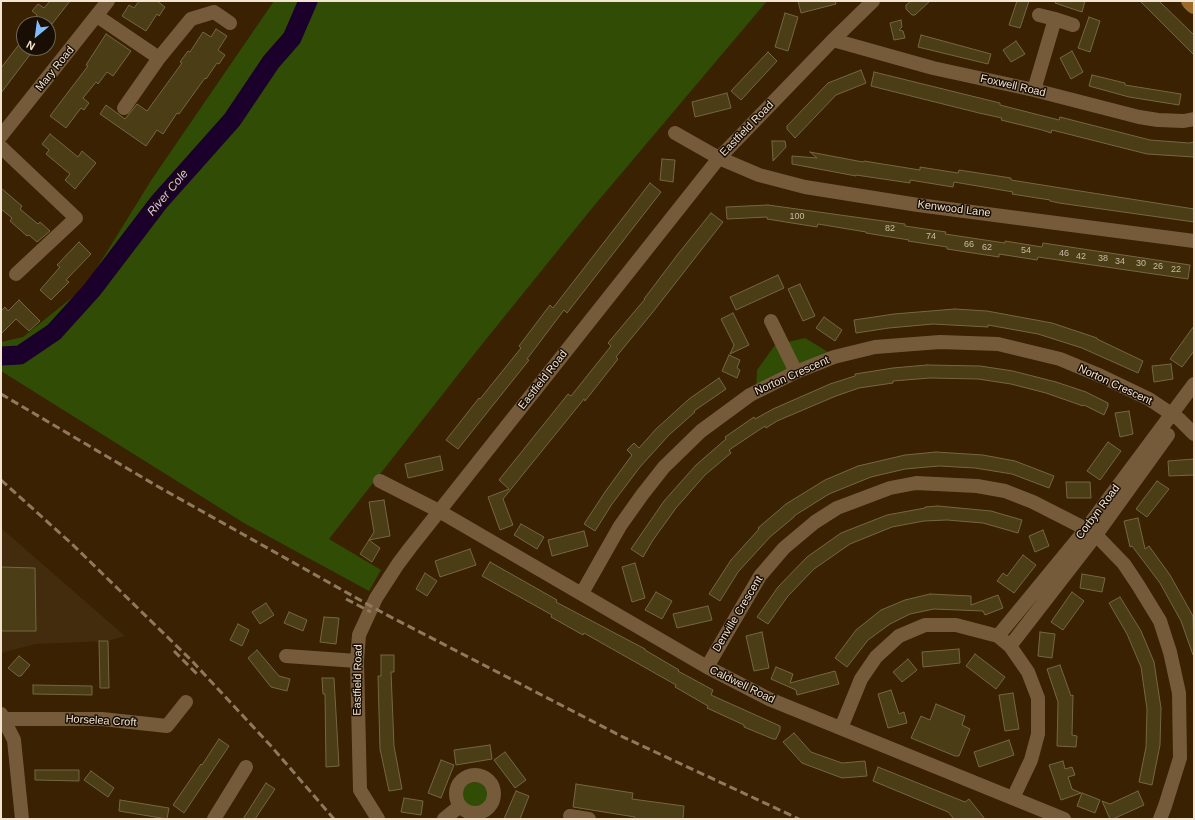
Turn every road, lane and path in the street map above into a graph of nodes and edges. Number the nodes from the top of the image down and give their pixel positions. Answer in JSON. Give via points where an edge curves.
{"nodes":[{"id":1,"x":108,"y":1,"type":"edge"},
{"id":2,"x":873,"y":1,"type":"edge"},
{"id":3,"x":1190,"y":1,"type":"edge"},
{"id":4,"x":1194,"y":5,"type":"edge"},
{"id":5,"x":1039,"y":15,"type":"dead end"},
{"id":6,"x":97,"y":16,"type":"junction"},
{"id":7,"x":1055,"y":19,"type":"junction"},
{"id":8,"x":230,"y":23,"type":"dead end"},
{"id":9,"x":1073,"y":25,"type":"dead end"},
{"id":10,"x":833,"y":40,"type":"junction"},
{"id":11,"x":159,"y":58,"type":"junction"},
{"id":12,"x":1034,"y":90,"type":"junction"},
{"id":13,"x":124,"y":108,"type":"dead end"},
{"id":14,"x":1194,"y":119,"type":"edge"},
{"id":15,"x":675,"y":133,"type":"dead end"},
{"id":16,"x":1,"y":136,"type":"edge"},
{"id":17,"x":1,"y":147,"type":"edge"},
{"id":18,"x":719,"y":158,"type":"junction"},
{"id":19,"x":1194,"y":241,"type":"edge"},
{"id":20,"x":16,"y":274,"type":"dead end"},
{"id":21,"x":771,"y":320,"type":"dead end"},
{"id":22,"x":796,"y":372,"type":"junction"},
{"id":23,"x":1194,"y":384,"type":"edge"},
{"id":24,"x":1194,"y":399,"type":"edge"},
{"id":25,"x":1175,"y":416,"type":"junction"},
{"id":26,"x":1194,"y":434,"type":"edge"},
{"id":27,"x":380,"y":481,"type":"dead end"},
{"id":28,"x":439,"y":511,"type":"junction"},
{"id":29,"x":1091,"y":532,"type":"junction"},
{"id":30,"x":582,"y":593,"type":"junction"},
{"id":31,"x":998,"y":636,"type":"junction"},
{"id":32,"x":1010,"y":646,"type":"junction"},
{"id":33,"x":286,"y":656,"type":"dead end"},
{"id":34,"x":357,"y":661,"type":"junction"},
{"id":35,"x":707,"y":667,"type":"junction"},
{"id":36,"x":186,"y":702,"type":"dead end"},
{"id":37,"x":4,"y":724,"type":"edge"},
{"id":38,"x":841,"y":728,"type":"junction"},
{"id":39,"x":246,"y":767,"type":"dead end"},
{"id":40,"x":1013,"y":798,"type":"junction"},
{"id":41,"x":460,"y":806,"type":"dead end"},
{"id":42,"x":570,"y":816,"type":"dead end"},
{"id":43,"x":22,"y":819,"type":"edge"},
{"id":44,"x":214,"y":819,"type":"edge"},
{"id":45,"x":378,"y":819,"type":"edge"},
{"id":46,"x":444,"y":819,"type":"edge"},
{"id":47,"x":589,"y":819,"type":"edge"},
{"id":48,"x":1064,"y":819,"type":"edge"},
{"id":49,"x":1160,"y":819,"type":"edge"}],
"edges":[{"from":1,"to":6,"type":"street","name":"Mary Road"},
{"from":2,"to":10,"type":"street","name":"Eastfield Road"},
{"from":3,"to":4,"type":"main road"},
{"from":5,"to":7,"type":"street"},
{"from":6,"to":11,"type":"street"},
{"from":6,"to":16,"type":"street","name":"Mary Road"},
{"from":7,"to":9,"type":"street"},
{"from":7,"to":12,"type":"street"},
{"from":8,"to":11,"type":"street","via":[[214,12],[191,19]]},
{"from":10,"to":12,"type":"street","name":"Foxwell Road","via":[[933,68]]},
{"from":10,"to":18,"type":"street","name":"Eastfield Road"},
{"from":11,"to":13,"type":"street"},
{"from":12,"to":14,"type":"street","name":"Foxwell Road","via":[[1158,120]]},
{"from":15,"to":18,"type":"street","name":"Kenwood Lane"},
{"from":17,"to":20,"type":"street","via":[[76,218]]},
{"from":18,"to":19,"type":"street","name":"Kenwood Lane","via":[[759,175],[805,187],[926,206]]},
{"from":18,"to":28,"type":"street","name":"Eastfield Road"},
{"from":21,"to":22,"type":"street"},
{"from":22,"to":25,"type":"street","name":"Norton Crescent","via":[[834,357],[875,347],[940,342],[998,344],[1060,359],[1149,399]]},
{"from":22,"to":30,"type":"street","name":"Norton Crescent","via":[[750,395],[701,431],[664,467],[620,526]]},
{"from":23,"to":25,"type":"street","name":"Corbyn Road"},
{"from":24,"to":25,"type":"street","name":"Corbyn Road"},
{"from":25,"to":26,"type":"street","name":"Norton Crescent"},
{"from":25,"to":29,"type":"street","name":"Corbyn Road"},
{"from":27,"to":28,"type":"street","name":"Caldwell Road"},
{"from":28,"to":30,"type":"street","name":"Caldwell Road"},
{"from":28,"to":34,"type":"street","name":"Eastfield Road","via":[[398,564],[376,598],[359,635]]},
{"from":29,"to":31,"type":"street","name":"Corbyn Road"},
{"from":29,"to":32,"type":"street","name":"Corbyn Road"},
{"from":29,"to":35,"type":"street","name":"Denville Crescent","via":[[1033,502],[1005,491],[977,486],[916,483],[890,488],[837,508],[815,522],[784,548],[760,576]]},
{"from":29,"to":49,"type":"street","name":"Denville Crescent","via":[[1124,564],[1160,621],[1180,693],[1180,758]]},
{"from":30,"to":35,"type":"street","name":"Caldwell Road"},
{"from":31,"to":32,"type":"street"},
{"from":31,"to":38,"type":"street","via":[[956,625],[925,625],[899,636],[876,657],[861,679]]},
{"from":32,"to":40,"type":"street","via":[[1028,672],[1038,698],[1038,734],[1031,760]]},
{"from":33,"to":34,"type":"street"},
{"from":34,"to":45,"type":"street","name":"Eastfield Road","via":[[360,790]]},
{"from":35,"to":38,"type":"street","name":"Caldwell Road","via":[[769,699]]},
{"from":36,"to":37,"type":"street","name":"Horselea Croft","via":[[168,726],[102,719]]},
{"from":37,"to":43,"type":"street","via":[[14,740]]},
{"from":38,"to":40,"type":"street","name":"Caldwell Road"},
{"from":39,"to":44,"type":"street"},
{"from":40,"to":48,"type":"street","name":"Caldwell Road"},
{"from":41,"to":46,"type":"street"},
{"from":42,"to":47,"type":"street"}]}
